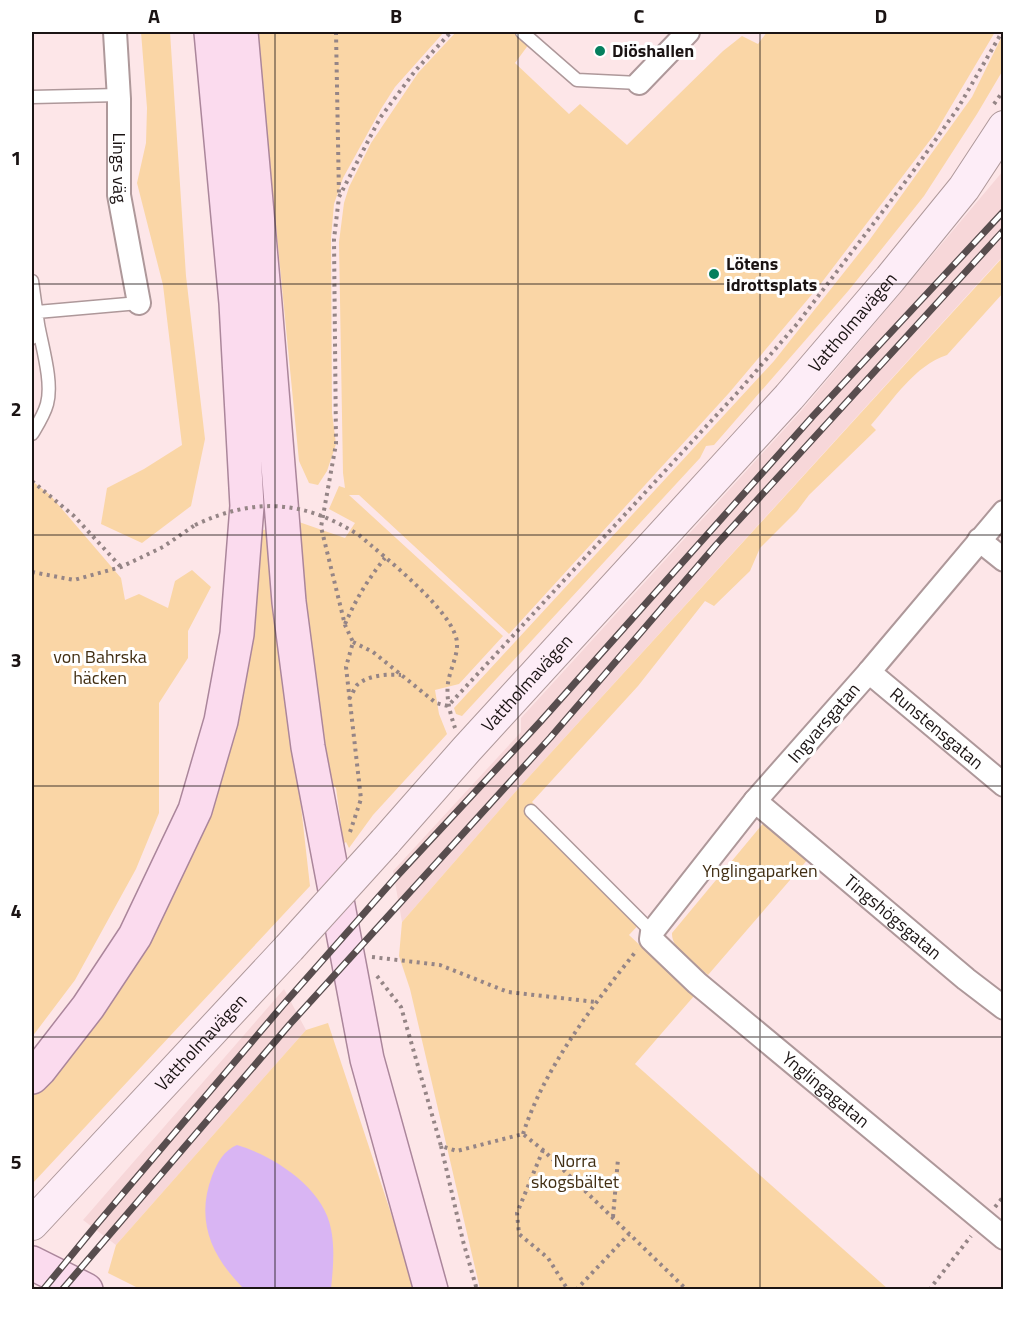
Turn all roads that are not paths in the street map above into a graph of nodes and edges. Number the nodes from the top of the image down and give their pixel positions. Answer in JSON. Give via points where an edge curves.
{"nodes":[{"id":1,"x":114,"y":32,"type":"edge"},
{"id":2,"x":211,"y":32,"type":"edge"},
{"id":3,"x":241,"y":32,"type":"edge"},
{"id":4,"x":522,"y":32,"type":"edge"},
{"id":5,"x":688,"y":32,"type":"edge"},
{"id":6,"x":639,"y":83,"type":"joint"},
{"id":7,"x":119,"y":95,"type":"junction"},
{"id":8,"x":32,"y":97,"type":"edge"},
{"id":9,"x":1004,"y":127,"type":"edge"},
{"id":10,"x":32,"y":281,"type":"edge"},
{"id":11,"x":139,"y":303,"type":"joint"},
{"id":12,"x":35,"y":311,"type":"edge"},
{"id":13,"x":32,"y":338,"type":"edge"},
{"id":14,"x":32,"y":434,"type":"edge"},
{"id":15,"x":1004,"y":512,"type":"edge"},
{"id":16,"x":980,"y":540,"type":"junction"},
{"id":17,"x":1004,"y":560,"type":"edge"},
{"id":18,"x":869,"y":672,"type":"junction"},
{"id":19,"x":1004,"y":785,"type":"edge"},
{"id":20,"x":755,"y":801,"type":"junction"},
{"id":21,"x":531,"y":811,"type":"dead end"},
{"id":22,"x":651,"y":935,"type":"junction"},
{"id":23,"x":1004,"y":1008,"type":"edge"},
{"id":24,"x":32,"y":1077,"type":"edge"},
{"id":25,"x":40,"y":1215,"type":"edge"},
{"id":26,"x":1004,"y":1238,"type":"edge"},
{"id":27,"x":32,"y":1263,"type":"edge"},
{"id":28,"x":86,"y":1290,"type":"edge"},
{"id":29,"x":432,"y":1290,"type":"edge"}],
"edges":[{"from":1,"to":7,"type":"street","name":"Lings väg"},
{"from":2,"to":24,"type":"main road","via":[[236,303],[247,506],[237,634],[221,721],[195,810],[135,936],[87,1007]]},
{"from":3,"to":29,"type":"main road","via":[[289,602],[308,747],[367,1059]]},
{"from":4,"to":6,"type":"lane","via":[[577,80]]},
{"from":5,"to":6,"type":"street"},
{"from":7,"to":8,"type":"lane"},
{"from":7,"to":11,"type":"street","name":"Lings väg","via":[[119,195]]},
{"from":9,"to":25,"type":"main road","name":"Vattholmavägen","bridge":true,"via":[[964,188],[789,397],[289,948]]},
{"from":10,"to":12,"type":"lane"},
{"from":11,"to":12,"type":"lane"},
{"from":12,"to":13,"type":"lane"},
{"from":12,"to":14,"type":"lane","via":[[48,402]]},
{"from":15,"to":16,"type":"street","name":"Ingvarsgatan"},
{"from":16,"to":17,"type":"street"},
{"from":16,"to":18,"type":"street","name":"Ingvarsgatan"},
{"from":18,"to":19,"type":"street","name":"Runstensgatan"},
{"from":18,"to":20,"type":"street","name":"Ingvarsgatan"},
{"from":20,"to":22,"type":"street","name":"Ingvarsgatan"},
{"from":20,"to":23,"type":"street","name":"Tingshögsgatan"},
{"from":21,"to":22,"type":"lane","name":"Ynglingagatan"},
{"from":22,"to":26,"type":"street","name":"Ynglingagatan","via":[[697,983]]},
{"from":27,"to":28,"type":"main road"}]}
